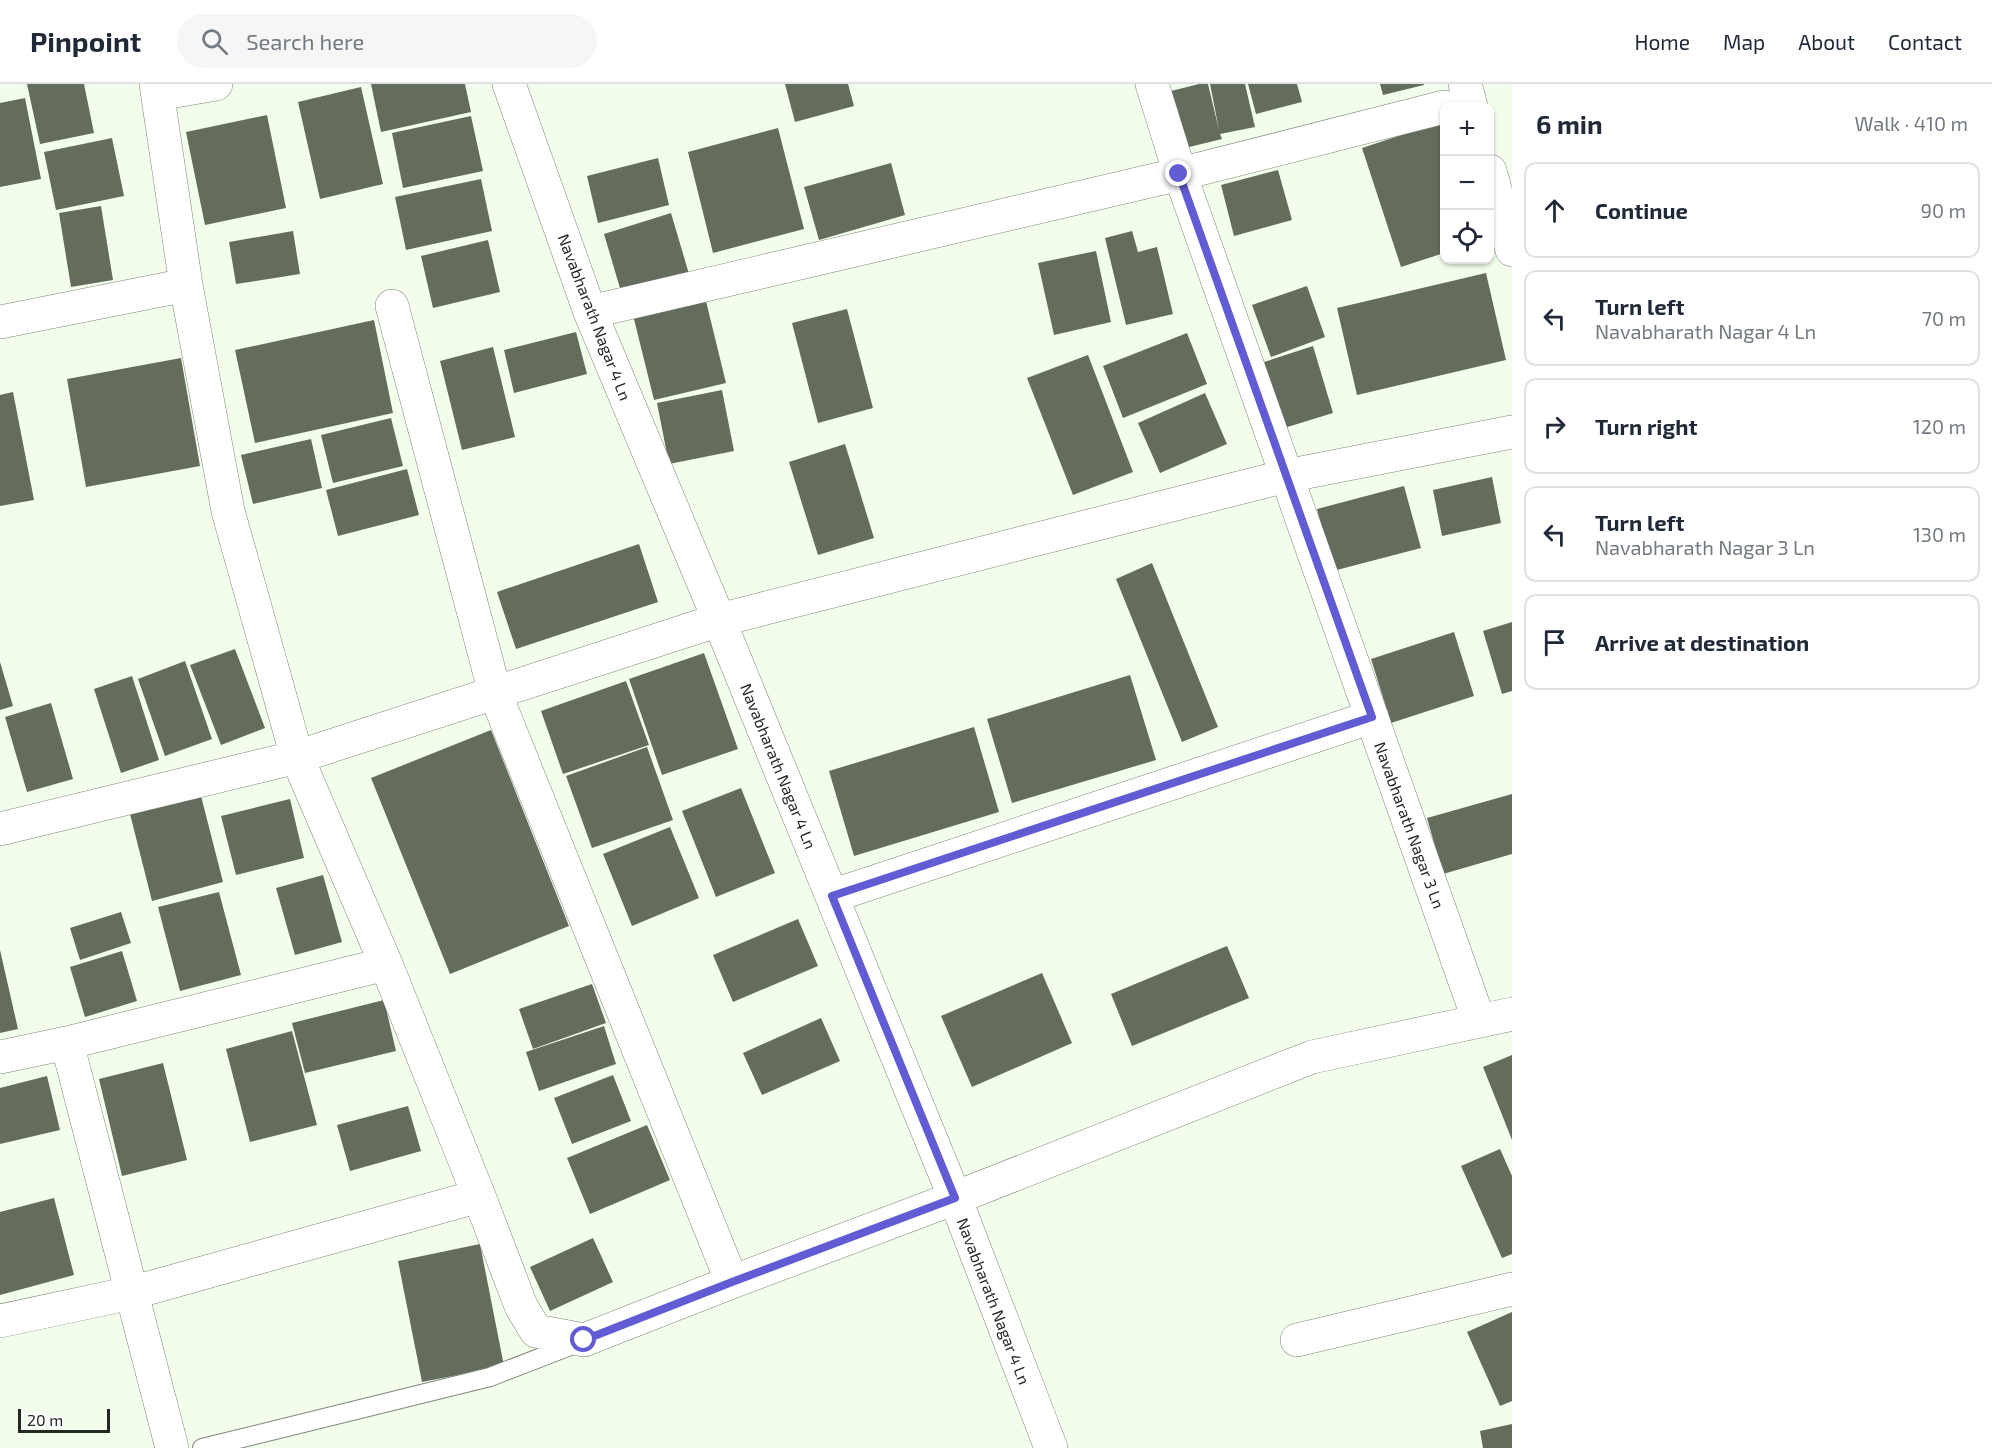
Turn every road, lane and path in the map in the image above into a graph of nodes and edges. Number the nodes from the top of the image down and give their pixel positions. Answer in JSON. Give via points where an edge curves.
{"nodes":[{"id":1,"x":216,"y":84,"type":"edge"},
{"id":2,"x":509,"y":84,"type":"edge"},
{"id":3,"x":1152,"y":84,"type":"edge"},
{"id":4,"x":157,"y":89,"type":"edge"},
{"id":5,"x":1459,"y":101,"type":"edge"},
{"id":6,"x":1179,"y":174,"type":"junction"},
{"id":7,"x":1494,"y":185,"type":"edge"},
{"id":8,"x":1512,"y":250,"type":"edge"},
{"id":9,"x":186,"y":285,"type":"junction"},
{"id":10,"x":392,"y":306,"type":"dead end"},
{"id":11,"x":590,"y":312,"type":"junction"},
{"id":12,"x":0,"y":322,"type":"edge"},
{"id":13,"x":1512,"y":432,"type":"edge"},
{"id":14,"x":1286,"y":476,"type":"junction"},
{"id":15,"x":719,"y":620,"type":"junction"},
{"id":16,"x":495,"y":693,"type":"junction"},
{"id":17,"x":1372,"y":717,"type":"junction"},
{"id":18,"x":297,"y":757,"type":"junction"},
{"id":19,"x":0,"y":829,"type":"edge"},
{"id":20,"x":832,"y":896,"type":"junction"},
{"id":21,"x":386,"y":964,"type":"junction"},
{"id":22,"x":1512,"y":1014,"type":"edge"},
{"id":23,"x":1479,"y":1021,"type":"junction"},
{"id":24,"x":67,"y":1043,"type":"junction"},
{"id":25,"x":0,"y":1057,"type":"edge"},
{"id":26,"x":480,"y":1196,"type":"junction"},
{"id":27,"x":955,"y":1198,"type":"junction"},
{"id":28,"x":732,"y":1282,"type":"junction"},
{"id":29,"x":1512,"y":1289,"type":"edge"},
{"id":30,"x":131,"y":1293,"type":"junction"},
{"id":31,"x":0,"y":1321,"type":"edge"},
{"id":32,"x":584,"y":1340,"type":"junction"},
{"id":33,"x":1297,"y":1340,"type":"dead end"},
{"id":34,"x":172,"y":1448,"type":"edge"},
{"id":35,"x":202,"y":1448,"type":"edge"},
{"id":36,"x":1051,"y":1448,"type":"edge"}],
"edges":[{"from":1,"to":4,"type":"street"},
{"from":2,"to":11,"type":"street","name":"Navabharath Nagar 4 Ln"},
{"from":3,"to":6,"type":"street","name":"Navabharath Nagar 3 Ln"},
{"from":4,"to":9,"type":"street"},
{"from":5,"to":6,"type":"street"},
{"from":6,"to":11,"type":"street"},
{"from":6,"to":14,"type":"street","name":"Navabharath Nagar 3 Ln"},
{"from":7,"to":8,"type":"street"},
{"from":9,"to":12,"type":"street"},
{"from":9,"to":18,"type":"street","via":[[228,511]]},
{"from":10,"to":16,"type":"street"},
{"from":11,"to":15,"type":"street","name":"Navabharath Nagar 4 Ln"},
{"from":13,"to":14,"type":"street"},
{"from":14,"to":15,"type":"street"},
{"from":14,"to":17,"type":"street","name":"Navabharath Nagar 3 Ln"},
{"from":15,"to":16,"type":"street"},
{"from":15,"to":20,"type":"street","name":"Navabharath Nagar 4 Ln"},
{"from":16,"to":18,"type":"street"},
{"from":16,"to":28,"type":"street"},
{"from":17,"to":20,"type":"street"},
{"from":17,"to":23,"type":"street","name":"Navabharath Nagar 3 Ln"},
{"from":18,"to":19,"type":"street"},
{"from":18,"to":21,"type":"street"},
{"from":20,"to":27,"type":"street","name":"Navabharath Nagar 4 Ln"},
{"from":21,"to":24,"type":"street"},
{"from":21,"to":26,"type":"street"},
{"from":22,"to":23,"type":"street"},
{"from":23,"to":27,"type":"street","via":[[1312,1057]]},
{"from":24,"to":25,"type":"street"},
{"from":24,"to":30,"type":"street"},
{"from":26,"to":30,"type":"street"},
{"from":26,"to":32,"type":"street","via":[[521,1306],[536,1331]]},
{"from":27,"to":28,"type":"street"},
{"from":27,"to":36,"type":"street","name":"Navabharath Nagar 4 Ln"},
{"from":28,"to":32,"type":"street"},
{"from":29,"to":33,"type":"street"},
{"from":30,"to":31,"type":"street"},
{"from":30,"to":34,"type":"street"},
{"from":32,"to":35,"type":"lane","via":[[490,1377]]}]}
